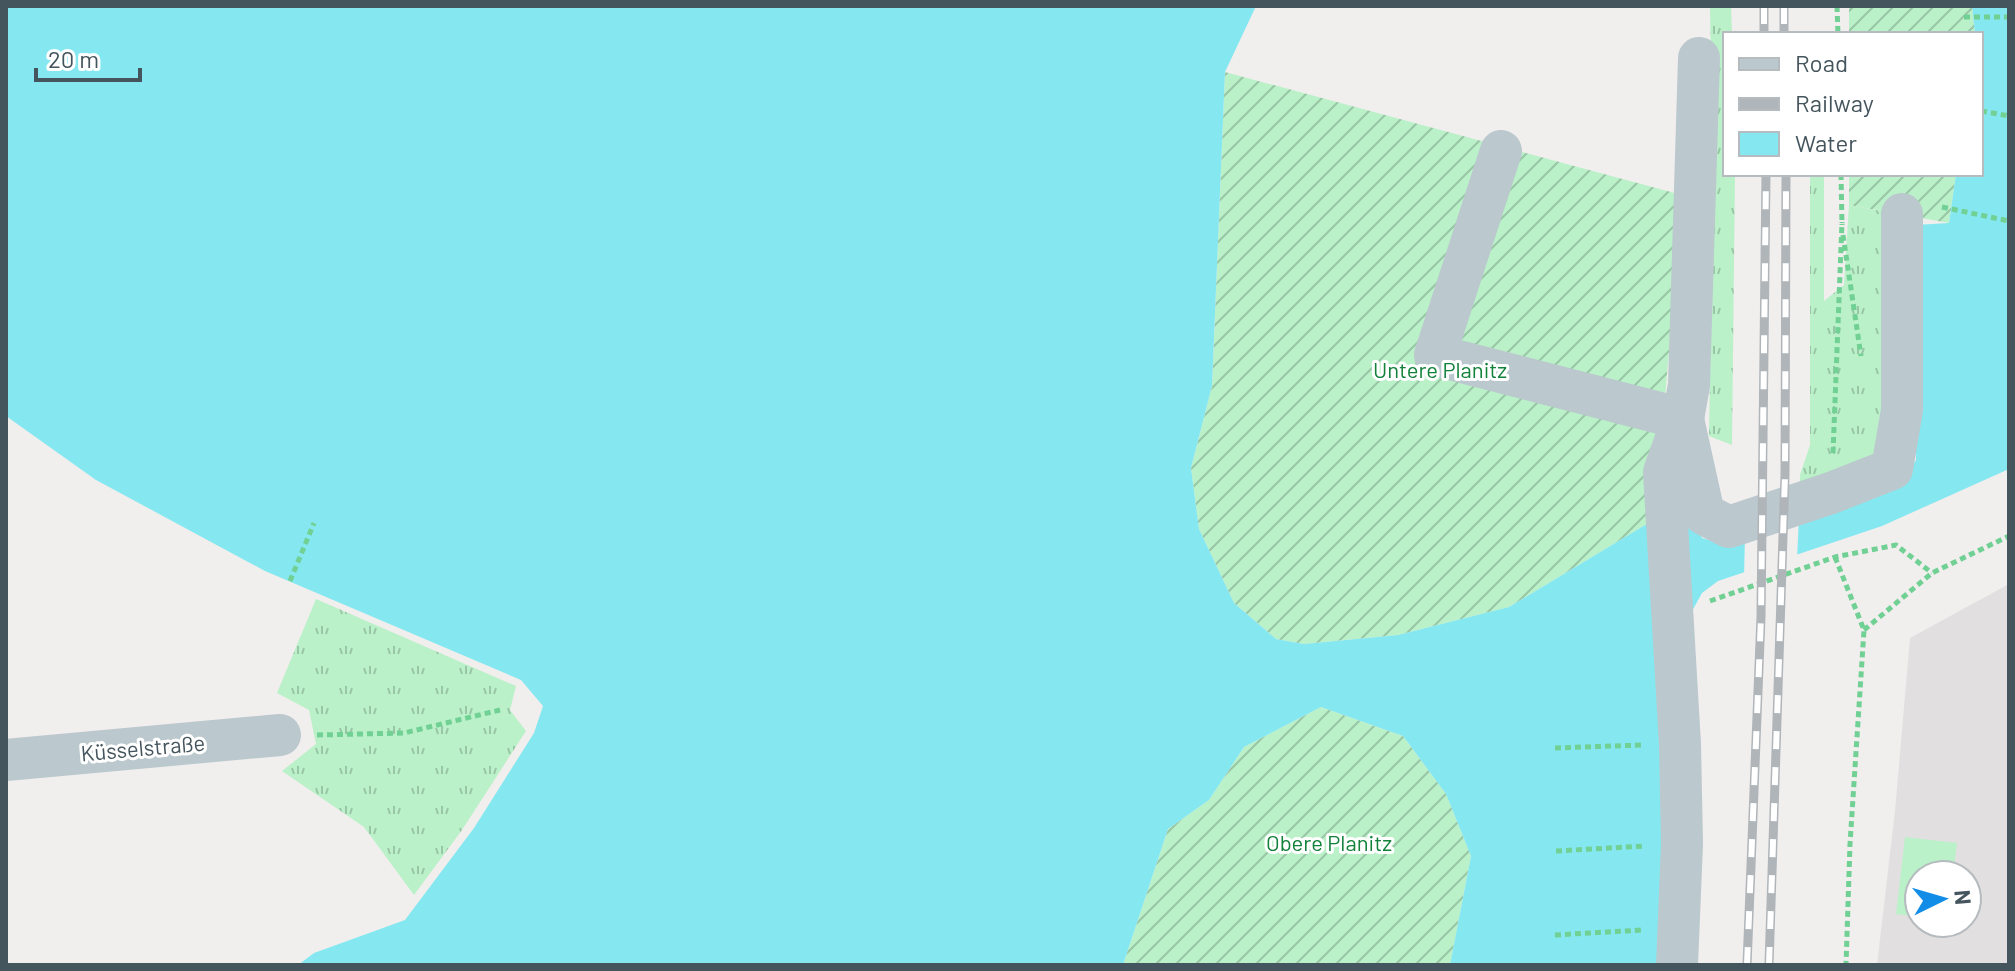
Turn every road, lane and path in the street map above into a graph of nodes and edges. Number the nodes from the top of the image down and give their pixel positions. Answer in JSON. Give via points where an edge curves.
{"nodes":[{"id":1,"x":1837,"y":6,"type":"edge"},
{"id":2,"x":1964,"y":17,"type":"dead end"},
{"id":3,"x":2009,"y":17,"type":"edge"},
{"id":4,"x":1838,"y":32,"type":"edge"},
{"id":5,"x":1699,"y":58,"type":"dead end"},
{"id":6,"x":1983,"y":111,"type":"edge"},
{"id":7,"x":2009,"y":116,"type":"edge"},
{"id":8,"x":1501,"y":151,"type":"dead end"},
{"id":9,"x":1841,"y":176,"type":"edge"},
{"id":10,"x":1922,"y":211,"type":"joint"},
{"id":11,"x":2009,"y":221,"type":"edge"},
{"id":12,"x":1842,"y":222,"type":"junction"},
{"id":13,"x":1862,"y":362,"type":"dead end"},
{"id":14,"x":1683,"y":419,"type":"junction"},
{"id":15,"x":1831,"y":493,"type":"junction"},
{"id":16,"x":314,"y":523,"type":"dead end"},
{"id":17,"x":2009,"y":536,"type":"edge"},
{"id":18,"x":1835,"y":557,"type":"junction"},
{"id":19,"x":1932,"y":573,"type":"junction"},
{"id":20,"x":290,"y":581,"type":"dead end"},
{"id":21,"x":1702,"y":607,"type":"dead end"},
{"id":22,"x":1864,"y":630,"type":"junction"},
{"id":23,"x":500,"y":710,"type":"dead end"},
{"id":24,"x":1679,"y":726,"type":"junction"},
{"id":25,"x":280,"y":735,"type":"joint"},
{"id":26,"x":1555,"y":748,"type":"dead end"},
{"id":27,"x":6,"y":760,"type":"edge"},
{"id":28,"x":1682,"y":844,"type":"junction"},
{"id":29,"x":1556,"y":851,"type":"dead end"},
{"id":30,"x":1555,"y":935,"type":"dead end"},
{"id":31,"x":1678,"y":947,"type":"edge"},
{"id":32,"x":1846,"y":965,"type":"edge"}],
"edges":[{"from":1,"to":4,"type":"path"},
{"from":2,"to":3,"type":"path"},
{"from":5,"to":14,"type":"street","via":[[1689,385]]},
{"from":6,"to":7,"type":"path"},
{"from":8,"to":14,"type":"street","via":[[1435,355]]},
{"from":9,"to":12,"type":"path"},
{"from":10,"to":11,"type":"path"},
{"from":10,"to":15,"type":"street","via":[[1892,469]]},
{"from":12,"to":13,"type":"path"},
{"from":12,"to":15,"type":"path"},
{"from":14,"to":15,"type":"street","via":[[1704,514],[1729,527]]},
{"from":14,"to":24,"type":"street","via":[[1664,472]]},
{"from":16,"to":20,"type":"path"},
{"from":17,"to":19,"type":"path"},
{"from":18,"to":19,"type":"path","via":[[1896,545]]},
{"from":18,"to":21,"type":"path","via":[[1713,598]]},
{"from":18,"to":22,"type":"path"},
{"from":19,"to":22,"type":"path"},
{"from":22,"to":32,"type":"path"},
{"from":23,"to":25,"type":"path","via":[[404,733]]},
{"from":24,"to":26,"type":"path"},
{"from":24,"to":28,"type":"street"},
{"from":25,"to":27,"type":"street","name":"Küsselstraße"},
{"from":28,"to":29,"type":"path"},
{"from":28,"to":31,"type":"street"},
{"from":30,"to":31,"type":"path"}]}
